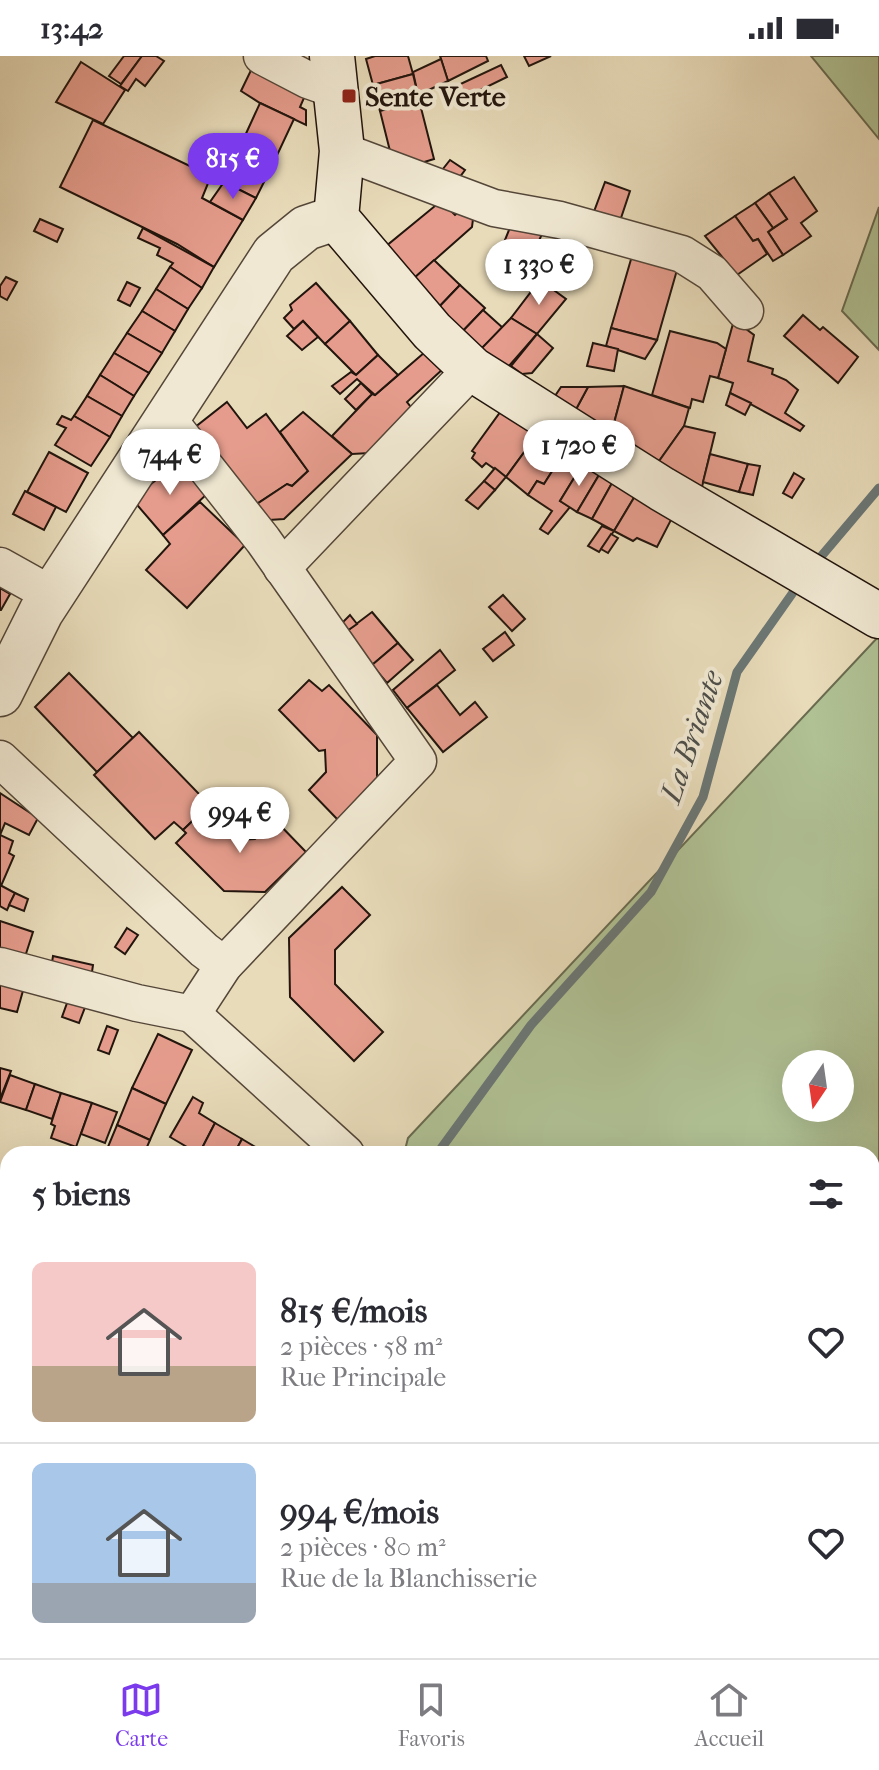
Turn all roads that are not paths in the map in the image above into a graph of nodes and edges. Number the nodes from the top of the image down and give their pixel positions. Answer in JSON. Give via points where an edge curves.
{"nodes":[{"id":1,"x":262,"y":56,"type":"edge"},
{"id":2,"x":334,"y":73,"type":"edge"},
{"id":3,"x":342,"y":151,"type":"junction"},
{"id":4,"x":336,"y":218,"type":"junction"},
{"id":5,"x":745,"y":311,"type":"dead end"},
{"id":6,"x":472,"y":369,"type":"junction"},
{"id":7,"x":167,"y":418,"type":"junction"},
{"id":8,"x":0,"y":566,"type":"edge"},
{"id":9,"x":282,"y":568,"type":"junction"},
{"id":10,"x":52,"y":595,"type":"junction"},
{"id":11,"x":863,"y":606,"type":"edge"},
{"id":12,"x":0,"y":694,"type":"edge"},
{"id":13,"x":0,"y":759,"type":"edge"},
{"id":14,"x":224,"y":965,"type":"junction"},
{"id":15,"x":0,"y":966,"type":"edge"},
{"id":16,"x":192,"y":1014,"type":"junction"},
{"id":17,"x":337,"y":1146,"type":"edge"}],
"edges":[{"from":1,"to":2,"type":"street","via":[[308,80]]},
{"from":2,"to":3,"type":"main road"},
{"from":3,"to":4,"type":"main road"},
{"from":3,"to":5,"type":"street","via":[[494,208],[560,220],[682,254],[712,273]]},
{"from":4,"to":6,"type":"main road","via":[[432,331]]},
{"from":4,"to":7,"type":"main road","via":[[306,228],[274,254]]},
{"from":6,"to":9,"type":"street"},
{"from":6,"to":11,"type":"main road","via":[[662,489]]},
{"from":7,"to":9,"type":"street"},
{"from":7,"to":10,"type":"main road"},
{"from":8,"to":10,"type":"street"},
{"from":9,"to":14,"type":"street","via":[[418,761]]},
{"from":10,"to":12,"type":"main road"},
{"from":13,"to":14,"type":"street"},
{"from":14,"to":16,"type":"street"},
{"from":15,"to":16,"type":"street"},
{"from":16,"to":17,"type":"street"}]}
